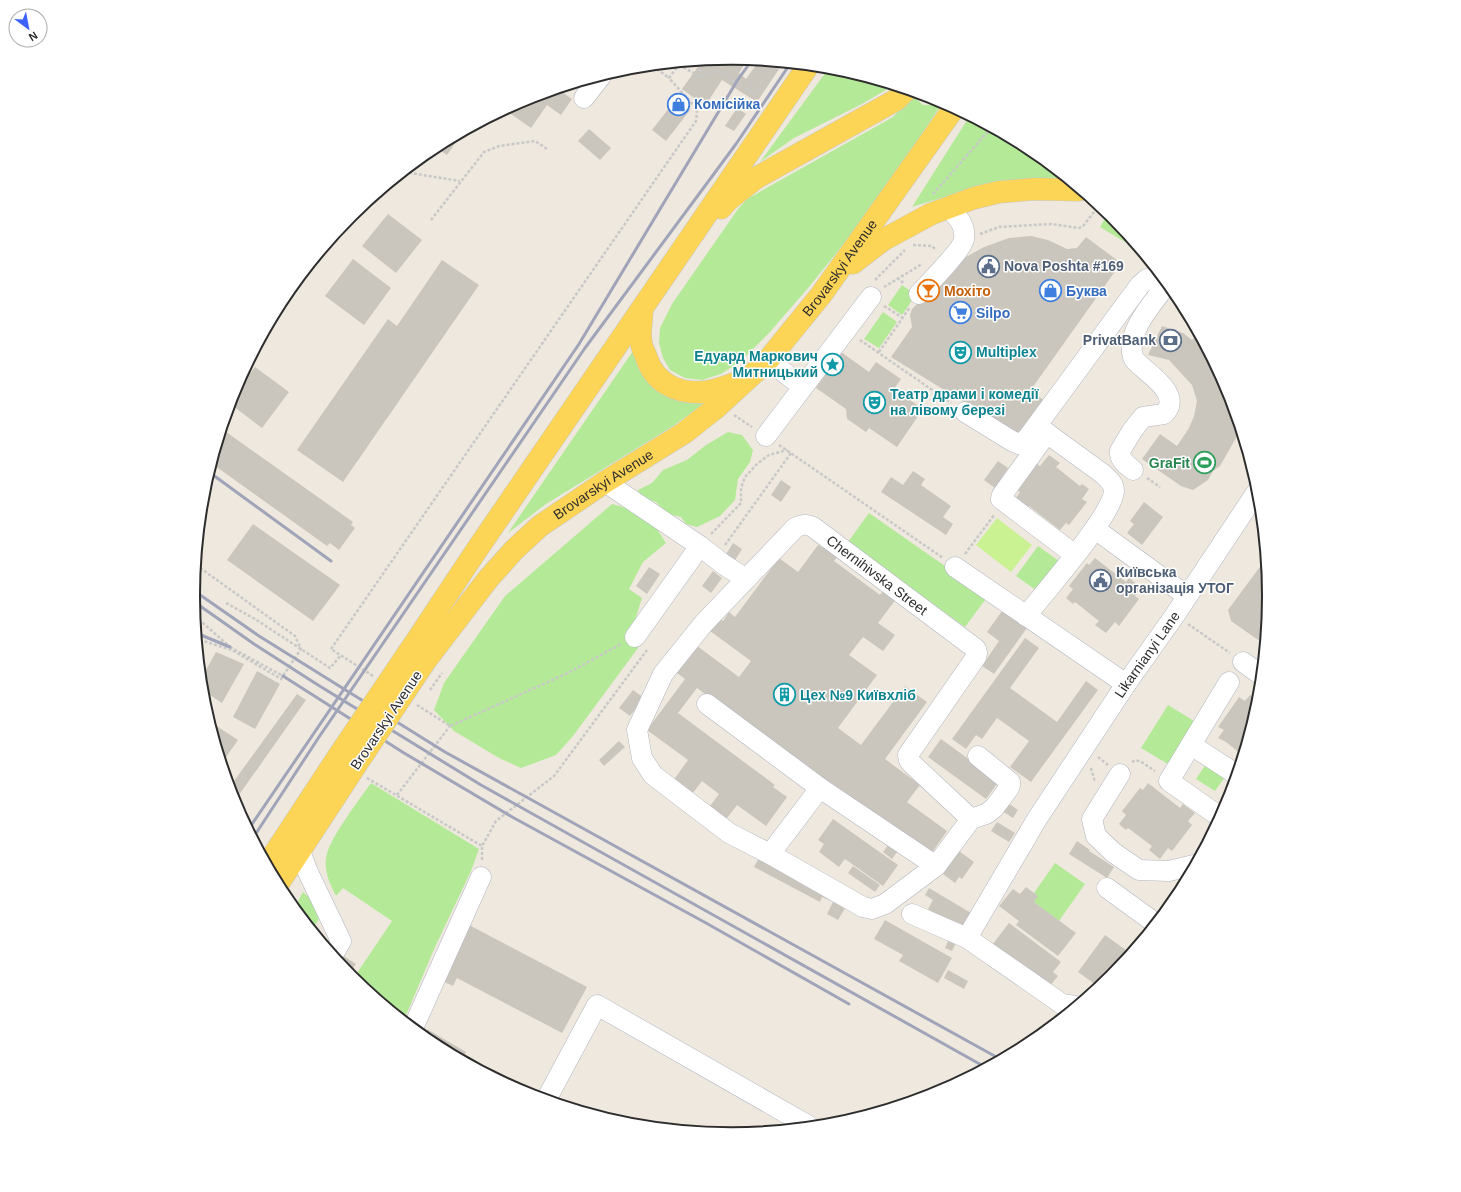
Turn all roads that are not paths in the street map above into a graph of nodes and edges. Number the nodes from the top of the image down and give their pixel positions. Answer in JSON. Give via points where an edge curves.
{"nodes":[{"id":1,"x":805,"y":71,"type":"edge"},
{"id":2,"x":596,"y":82,"type":"edge"},
{"id":3,"x":902,"y":94,"type":"edge"},
{"id":4,"x":584,"y":98,"type":"dead end"},
{"id":5,"x":950,"y":113,"type":"edge"},
{"id":6,"x":1072,"y":190,"type":"edge"},
{"id":7,"x":938,"y":203,"type":"junction"},
{"id":8,"x":682,"y":250,"type":"junction"},
{"id":9,"x":1157,"y":281,"type":"edge"},
{"id":10,"x":873,"y":288,"type":"road end"},
{"id":11,"x":1163,"y":289,"type":"edge"},
{"id":12,"x":919,"y":294,"type":"road end"},
{"id":13,"x":821,"y":295,"type":"junction"},
{"id":14,"x":642,"y":310,"type":"junction"},
{"id":15,"x":768,"y":360,"type":"junction"},
{"id":16,"x":751,"y":377,"type":"junction"},
{"id":17,"x":803,"y":387,"type":"junction"},
{"id":18,"x":965,"y":412,"type":"road end"},
{"id":19,"x":1042,"y":429,"type":"junction"},
{"id":20,"x":766,"y":436,"type":"road end"},
{"id":21,"x":1133,"y":470,"type":"dead end"},
{"id":22,"x":605,"y":482,"type":"junction"},
{"id":23,"x":1252,"y":499,"type":"edge"},
{"id":24,"x":1095,"y":529,"type":"junction"},
{"id":25,"x":708,"y":552,"type":"junction"},
{"id":26,"x":1075,"y":555,"type":"junction"},
{"id":27,"x":955,"y":567,"type":"road end"},
{"id":28,"x":746,"y":579,"type":"junction"},
{"id":29,"x":1187,"y":596,"type":"junction"},
{"id":30,"x":1026,"y":616,"type":"junction"},
{"id":31,"x":642,"y":642,"type":"road end"},
{"id":32,"x":419,"y":654,"type":"junction"},
{"id":33,"x":1243,"y":662,"type":"road end"},
{"id":34,"x":1256,"y":671,"type":"edge"},
{"id":35,"x":1229,"y":682,"type":"dead end"},
{"id":36,"x":1126,"y":684,"type":"junction"},
{"id":37,"x":707,"y":704,"type":"dead end"},
{"id":38,"x":1191,"y":745,"type":"junction"},
{"id":39,"x":978,"y":756,"type":"dead end"},
{"id":40,"x":354,"y":767,"type":"junction"},
{"id":41,"x":1231,"y":771,"type":"edge"},
{"id":42,"x":1120,"y":774,"type":"road end"},
{"id":43,"x":820,"y":788,"type":"junction"},
{"id":44,"x":1215,"y":813,"type":"edge"},
{"id":45,"x":971,"y":819,"type":"junction"},
{"id":46,"x":300,"y":851,"type":"junction"},
{"id":47,"x":770,"y":854,"type":"junction"},
{"id":48,"x":271,"y":861,"type":"edge"},
{"id":49,"x":936,"y":866,"type":"junction"},
{"id":50,"x":1187,"y":867,"type":"edge"},
{"id":51,"x":480,"y":877,"type":"road end"},
{"id":52,"x":282,"y":879,"type":"edge"},
{"id":53,"x":1107,"y":888,"type":"dead end"},
{"id":54,"x":912,"y":914,"type":"dead end"},
{"id":55,"x":1151,"y":920,"type":"edge"},
{"id":56,"x":967,"y":938,"type":"junction"},
{"id":57,"x":336,"y":950,"type":"dead end"},
{"id":58,"x":1069,"y":1005,"type":"edge"},
{"id":59,"x":415,"y":1023,"type":"edge"},
{"id":60,"x":549,"y":1095,"type":"edge"},
{"id":61,"x":802,"y":1122,"type":"edge"}],
"edges":[{"from":1,"to":8,"type":"main road","name":"Brovarskyi Avenue"},
{"from":2,"to":4,"type":"street"},
{"from":3,"to":8,"type":"main road","via":[[896,100],[756,178],[728,200]]},
{"from":5,"to":13,"type":"main road","name":"Brovarskyi Avenue"},
{"from":6,"to":7,"type":"main road","via":[[999,192]]},
{"from":7,"to":12,"type":"street","via":[[956,215],[963,226],[964,239],[958,250]]},
{"from":7,"to":13,"type":"main road","via":[[931,214],[875,245],[849,266]]},
{"from":8,"to":14,"type":"main road","name":"Brovarskyi Avenue"},
{"from":9,"to":19,"type":"street","via":[[1147,280],[1140,286]]},
{"from":10,"to":17,"type":"street","via":[[846,330]]},
{"from":11,"to":21,"type":"street","via":[[1139,322],[1132,344],[1132,354],[1134,359],[1163,386],[1170,401],[1164,414],[1143,417],[1120,451],[1121,459]]},
{"from":13,"to":15,"type":"main road","name":"Brovarskyi Avenue"},
{"from":14,"to":16,"type":"main road","via":[[641,342],[649,366],[657,378],[669,386],[683,391],[703,392]]},
{"from":14,"to":32,"type":"main road","name":"Brovarskyi Avenue","via":[[476,551]]},
{"from":15,"to":16,"type":"main road","name":"Brovarskyi Avenue"},
{"from":15,"to":17,"type":"street"},
{"from":16,"to":22,"type":"main road","name":"Brovarskyi Avenue","via":[[684,433]]},
{"from":17,"to":20,"type":"street"},
{"from":18,"to":19,"type":"street","via":[[1019,444]]},
{"from":19,"to":24,"type":"street","via":[[1111,482],[1114,489],[1113,497]]},
{"from":19,"to":26,"type":"street","via":[[1001,499]]},
{"from":22,"to":25,"type":"street"},
{"from":22,"to":32,"type":"main road","name":"Brovarskyi Avenue","via":[[540,526],[514,550]]},
{"from":23,"to":29,"type":"street","name":"Likarnianyi Lane"},
{"from":24,"to":26,"type":"street"},
{"from":24,"to":29,"type":"street"},
{"from":25,"to":28,"type":"street"},
{"from":25,"to":31,"type":"street"},
{"from":26,"to":30,"type":"street"},
{"from":27,"to":30,"type":"street"},
{"from":28,"to":45,"type":"street","name":"Chernihivska Street","via":[[795,528],[801,524],[808,525],[974,646],[976,657],[908,755],[911,763]]},
{"from":28,"to":47,"type":"street","via":[[704,623],[663,674],[637,730],[642,758],[654,775],[729,833]]},
{"from":29,"to":36,"type":"street","name":"Likarnianyi Lane"},
{"from":30,"to":36,"type":"street"},
{"from":32,"to":40,"type":"main road","name":"Brovarskyi Avenue","bridge":true},
{"from":33,"to":34,"type":"street"},
{"from":35,"to":38,"type":"street"},
{"from":36,"to":56,"type":"street","name":"Likarnianyi Lane","via":[[1037,819]]},
{"from":37,"to":43,"type":"street"},
{"from":38,"to":41,"type":"street"},
{"from":38,"to":44,"type":"street","via":[[1169,781]]},
{"from":39,"to":45,"type":"street","via":[[1010,785],[990,811]]},
{"from":40,"to":46,"type":"main road","name":"Brovarskyi Avenue"},
{"from":40,"to":48,"type":"main road","name":"Brovarskyi Avenue"},
{"from":42,"to":50,"type":"street","via":[[1092,819],[1096,836],[1114,853],[1139,870],[1169,871]]},
{"from":43,"to":47,"type":"street"},
{"from":43,"to":49,"type":"street"},
{"from":45,"to":49,"type":"street"},
{"from":46,"to":52,"type":"main road","name":"Brovarskyi Avenue"},
{"from":46,"to":57,"type":"street","via":[[342,941]]},
{"from":47,"to":49,"type":"street","via":[[863,907],[872,909],[885,904]]},
{"from":51,"to":59,"type":"street"},
{"from":53,"to":55,"type":"street"},
{"from":54,"to":56,"type":"street"},
{"from":56,"to":58,"type":"street","via":[[1062,1004]]},
{"from":60,"to":61,"type":"street","via":[[597,1005]]}]}
